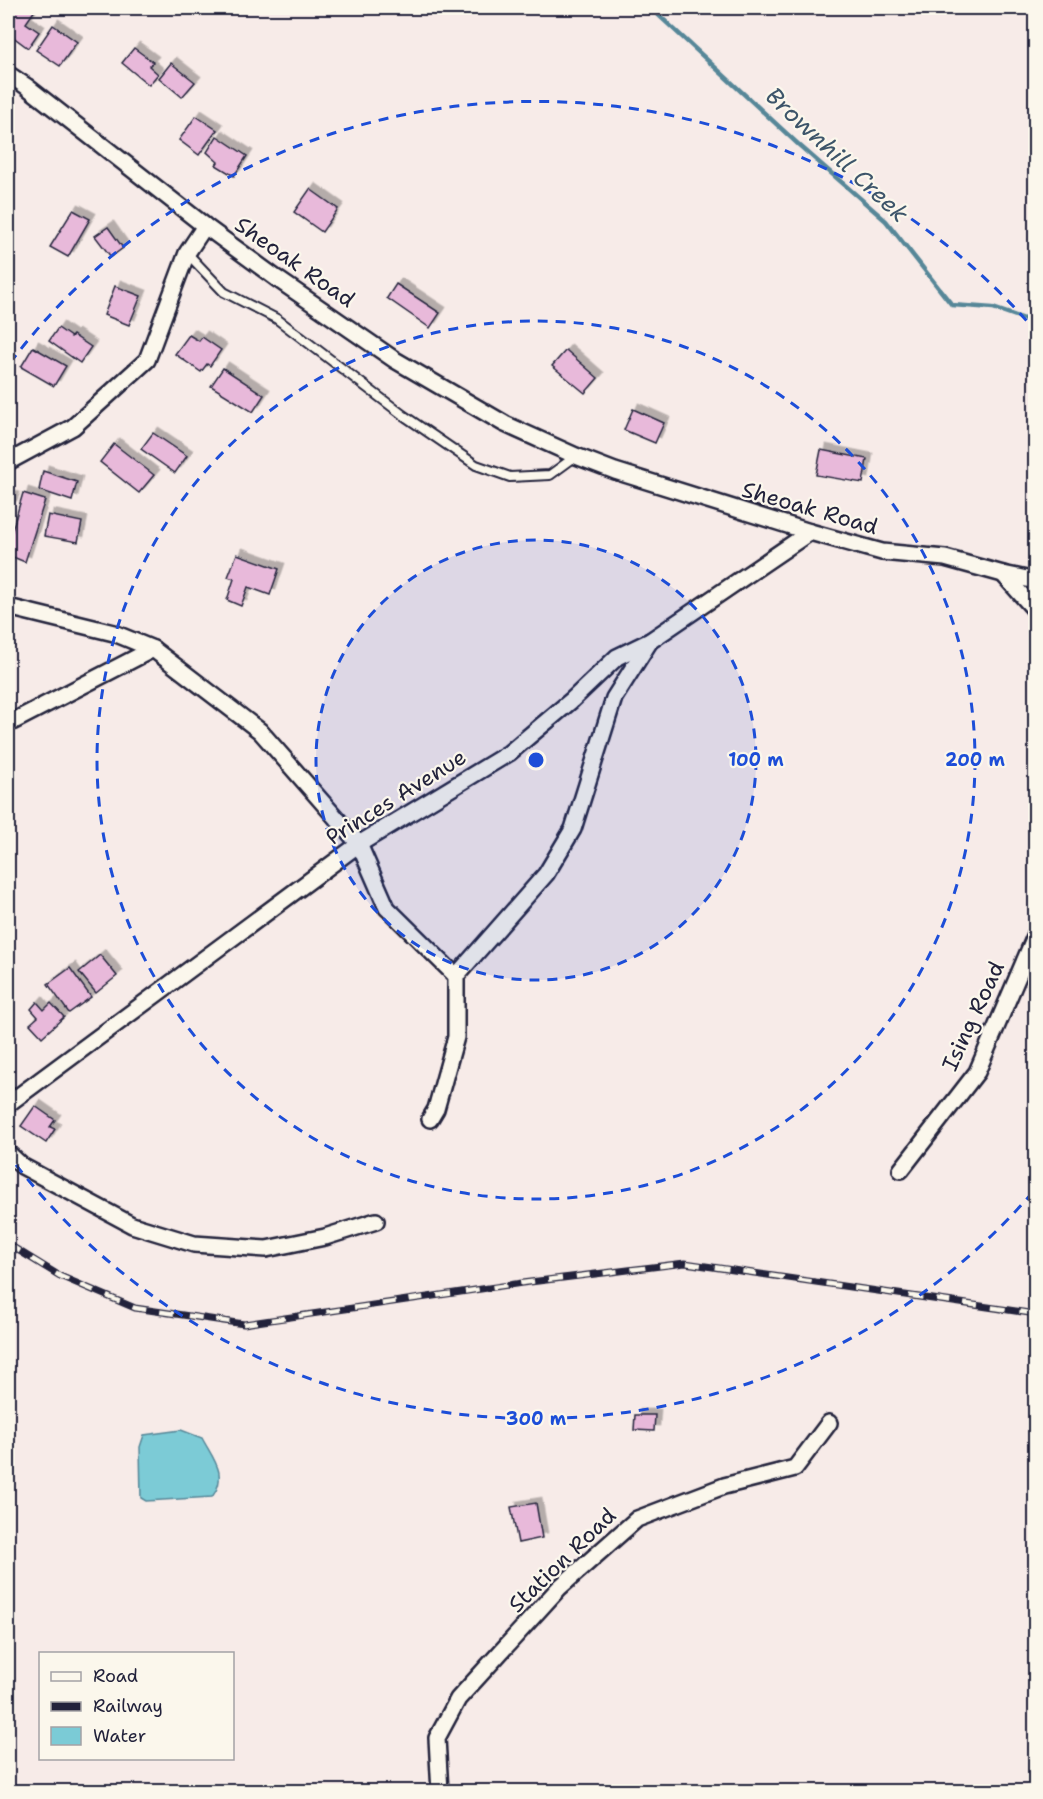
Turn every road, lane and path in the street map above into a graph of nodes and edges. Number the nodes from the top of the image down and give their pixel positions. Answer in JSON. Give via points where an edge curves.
{"nodes":[{"id":1,"x":8,"y":74,"type":"edge"},
{"id":2,"x":205,"y":226,"type":"junction"},
{"id":3,"x":187,"y":253,"type":"junction"},
{"id":4,"x":576,"y":456,"type":"junction"},
{"id":5,"x":8,"y":462,"type":"edge"},
{"id":6,"x":810,"y":532,"type":"junction"},
{"id":7,"x":1003,"y":574,"type":"junction"},
{"id":8,"x":1035,"y":581,"type":"edge"},
{"id":9,"x":8,"y":607,"type":"edge"},
{"id":10,"x":1035,"y":611,"type":"edge"},
{"id":11,"x":650,"y":641,"type":"junction"},
{"id":12,"x":153,"y":649,"type":"junction"},
{"id":13,"x":8,"y":724,"type":"edge"},
{"id":14,"x":359,"y":844,"type":"junction"},
{"id":15,"x":1035,"y":934,"type":"edge"},
{"id":16,"x":456,"y":976,"type":"junction"},
{"id":17,"x":8,"y":1104,"type":"edge"},
{"id":18,"x":430,"y":1119,"type":"dead end"},
{"id":19,"x":8,"y":1153,"type":"edge"},
{"id":20,"x":901,"y":1170,"type":"dead end"},
{"id":21,"x":376,"y":1221,"type":"dead end"},
{"id":22,"x":829,"y":1423,"type":"dead end"},
{"id":23,"x":440,"y":1791,"type":"edge"}],
"edges":[{"from":1,"to":2,"type":"street","name":"Sheoak Road"},
{"from":2,"to":3,"type":"street"},
{"from":2,"to":4,"type":"street","name":"Sheoak Road","via":[[395,360],[505,424]]},
{"from":3,"to":4,"type":"lane","via":[[224,292],[277,319],[476,465],[510,477],[550,475]]},
{"from":3,"to":5,"type":"street","via":[[147,360],[73,427]]},
{"from":4,"to":6,"type":"street","name":"Sheoak Road"},
{"from":6,"to":7,"type":"street","name":"Sheoak Road","via":[[882,552],[945,558]]},
{"from":6,"to":11,"type":"street","name":"Princes Avenue"},
{"from":7,"to":8,"type":"street","name":"Sheoak Road"},
{"from":7,"to":10,"type":"street"},
{"from":9,"to":12,"type":"street","via":[[114,633]]},
{"from":11,"to":14,"type":"street","name":"Princes Avenue","via":[[617,657],[509,753]]},
{"from":11,"to":16,"type":"street","via":[[614,698],[573,829],[546,874]]},
{"from":12,"to":13,"type":"street"},
{"from":12,"to":14,"type":"street","via":[[260,731]]},
{"from":14,"to":16,"type":"street","via":[[387,908]]},
{"from":14,"to":17,"type":"street","name":"Princes Avenue"},
{"from":15,"to":20,"type":"street","name":"Ising Road","via":[[977,1072]]},
{"from":16,"to":18,"type":"street","via":[[456,1037]]},
{"from":19,"to":21,"type":"street","via":[[22,1166],[132,1225],[194,1244],[266,1249]]},
{"from":22,"to":23,"type":"street","name":"Station Road","via":[[795,1468],[724,1486],[637,1520],[559,1588],[458,1699],[437,1738]]}]}
